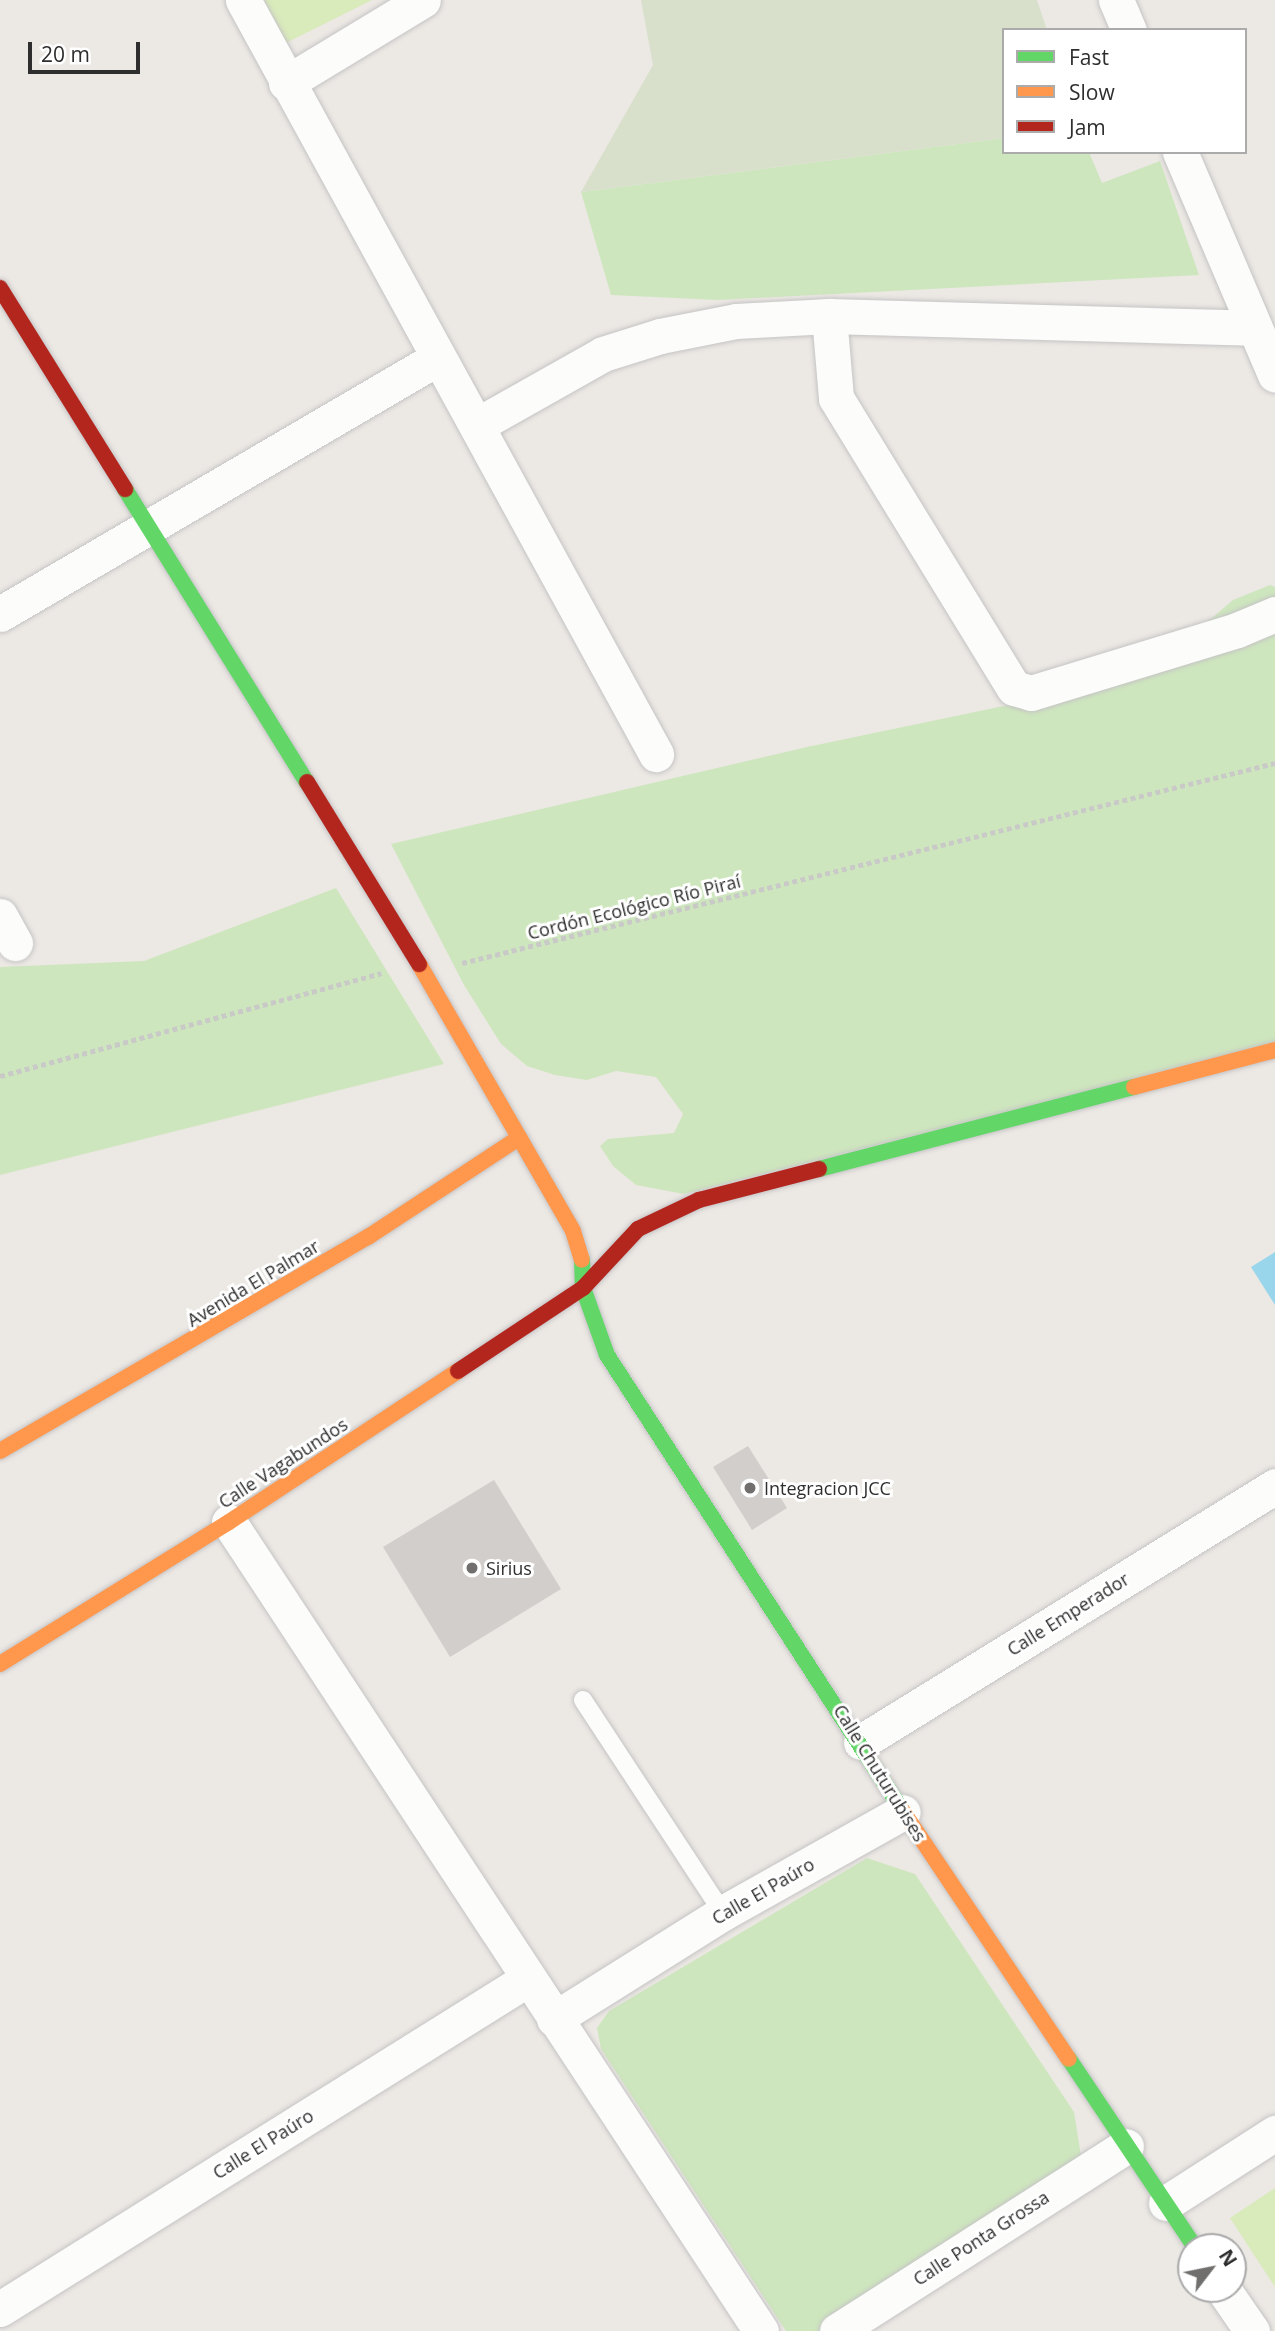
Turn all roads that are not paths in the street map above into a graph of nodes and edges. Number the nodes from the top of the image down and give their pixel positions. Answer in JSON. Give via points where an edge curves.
{"nodes":[{"id":1,"x":243,"y":0,"type":"edge"},
{"id":2,"x":423,"y":0,"type":"edge"},
{"id":3,"x":1116,"y":0,"type":"edge"},
{"id":4,"x":1128,"y":28,"type":"edge"},
{"id":5,"x":286,"y":83,"type":"junction"},
{"id":6,"x":1181,"y":154,"type":"edge"},
{"id":7,"x":0,"y":288,"type":"edge"},
{"id":8,"x":829,"y":316,"type":"junction"},
{"id":9,"x":1253,"y":328,"type":"junction"},
{"id":10,"x":436,"y":359,"type":"junction"},
{"id":11,"x":1275,"y":375,"type":"edge"},
{"id":12,"x":479,"y":424,"type":"junction"},
{"id":13,"x":145,"y":526,"type":"junction"},
{"id":14,"x":0,"y":614,"type":"edge"},
{"id":15,"x":1275,"y":614,"type":"edge"},
{"id":16,"x":656,"y":754,"type":"dead end"},
{"id":17,"x":1275,"y":1050,"type":"edge"},
{"id":18,"x":519,"y":1138,"type":"junction"},
{"id":19,"x":583,"y":1289,"type":"junction"},
{"id":20,"x":0,"y":1451,"type":"edge"},
{"id":21,"x":1275,"y":1486,"type":"edge"},
{"id":22,"x":229,"y":1522,"type":"junction"},
{"id":23,"x":0,"y":1664,"type":"edge"},
{"id":24,"x":583,"y":1700,"type":"dead end"},
{"id":25,"x":861,"y":1742,"type":"junction"},
{"id":26,"x":903,"y":1812,"type":"junction"},
{"id":27,"x":723,"y":1913,"type":"junction"},
{"id":28,"x":526,"y":1980,"type":"junction"},
{"id":29,"x":554,"y":2019,"type":"junction"},
{"id":30,"x":1275,"y":2133,"type":"edge"},
{"id":31,"x":1126,"y":2146,"type":"junction"},
{"id":32,"x":1166,"y":2203,"type":"junction"},
{"id":33,"x":1186,"y":2233,"type":"edge"},
{"id":34,"x":1233,"y":2303,"type":"edge"},
{"id":35,"x":0,"y":2309,"type":"edge"},
{"id":36,"x":761,"y":2331,"type":"edge"},
{"id":37,"x":837,"y":2331,"type":"edge"},
{"id":38,"x":1252,"y":2331,"type":"edge"}],
"edges":[{"from":1,"to":5,"type":"street"},
{"from":2,"to":5,"type":"street"},
{"from":3,"to":4,"type":"street"},
{"from":5,"to":10,"type":"street"},
{"from":6,"to":9,"type":"street"},
{"from":7,"to":13,"type":"street","name":"Calle Chuturubises"},
{"from":8,"to":9,"type":"street"},
{"from":8,"to":12,"type":"street","via":[[736,321],[660,336],[603,354]]},
{"from":8,"to":15,"type":"street","via":[[836,398],[1014,688],[1031,694]]},
{"from":9,"to":11,"type":"street"},
{"from":10,"to":12,"type":"street"},
{"from":10,"to":13,"type":"street"},
{"from":12,"to":16,"type":"street"},
{"from":13,"to":14,"type":"street"},
{"from":13,"to":18,"type":"street","name":"Calle Chuturubises","via":[[425,973]]},
{"from":17,"to":19,"type":"street","name":"Calle Vagabundos","via":[[699,1200],[638,1229]]},
{"from":18,"to":19,"type":"street","name":"Calle Chuturubises","via":[[573,1231],[583,1262]]},
{"from":18,"to":20,"type":"street","name":"Avenida El Palmar","via":[[368,1237]]},
{"from":19,"to":22,"type":"street","name":"Calle Vagabundos"},
{"from":19,"to":25,"type":"street","name":"Calle Chuturubises","via":[[607,1355]]},
{"from":21,"to":25,"type":"street","name":"Calle Emperador"},
{"from":22,"to":23,"type":"street","name":"Calle Vagabundos"},
{"from":22,"to":28,"type":"street"},
{"from":24,"to":27,"type":"lane"},
{"from":25,"to":26,"type":"street","name":"Calle Chuturubises"},
{"from":26,"to":27,"type":"street","name":"Calle El Paúro"},
{"from":26,"to":31,"type":"street","name":"Calle Chuturubises"},
{"from":27,"to":29,"type":"street","name":"Calle El Paúro"},
{"from":28,"to":29,"type":"street"},
{"from":28,"to":35,"type":"street","name":"Calle El Paúro"},
{"from":29,"to":36,"type":"street"},
{"from":30,"to":32,"type":"street"},
{"from":31,"to":32,"type":"street","name":"Calle Chuturubises"},
{"from":31,"to":37,"type":"street","name":"Calle Ponta Grossa"},
{"from":32,"to":33,"type":"street","name":"Calle Chuturubises"},
{"from":34,"to":38,"type":"street"}]}
